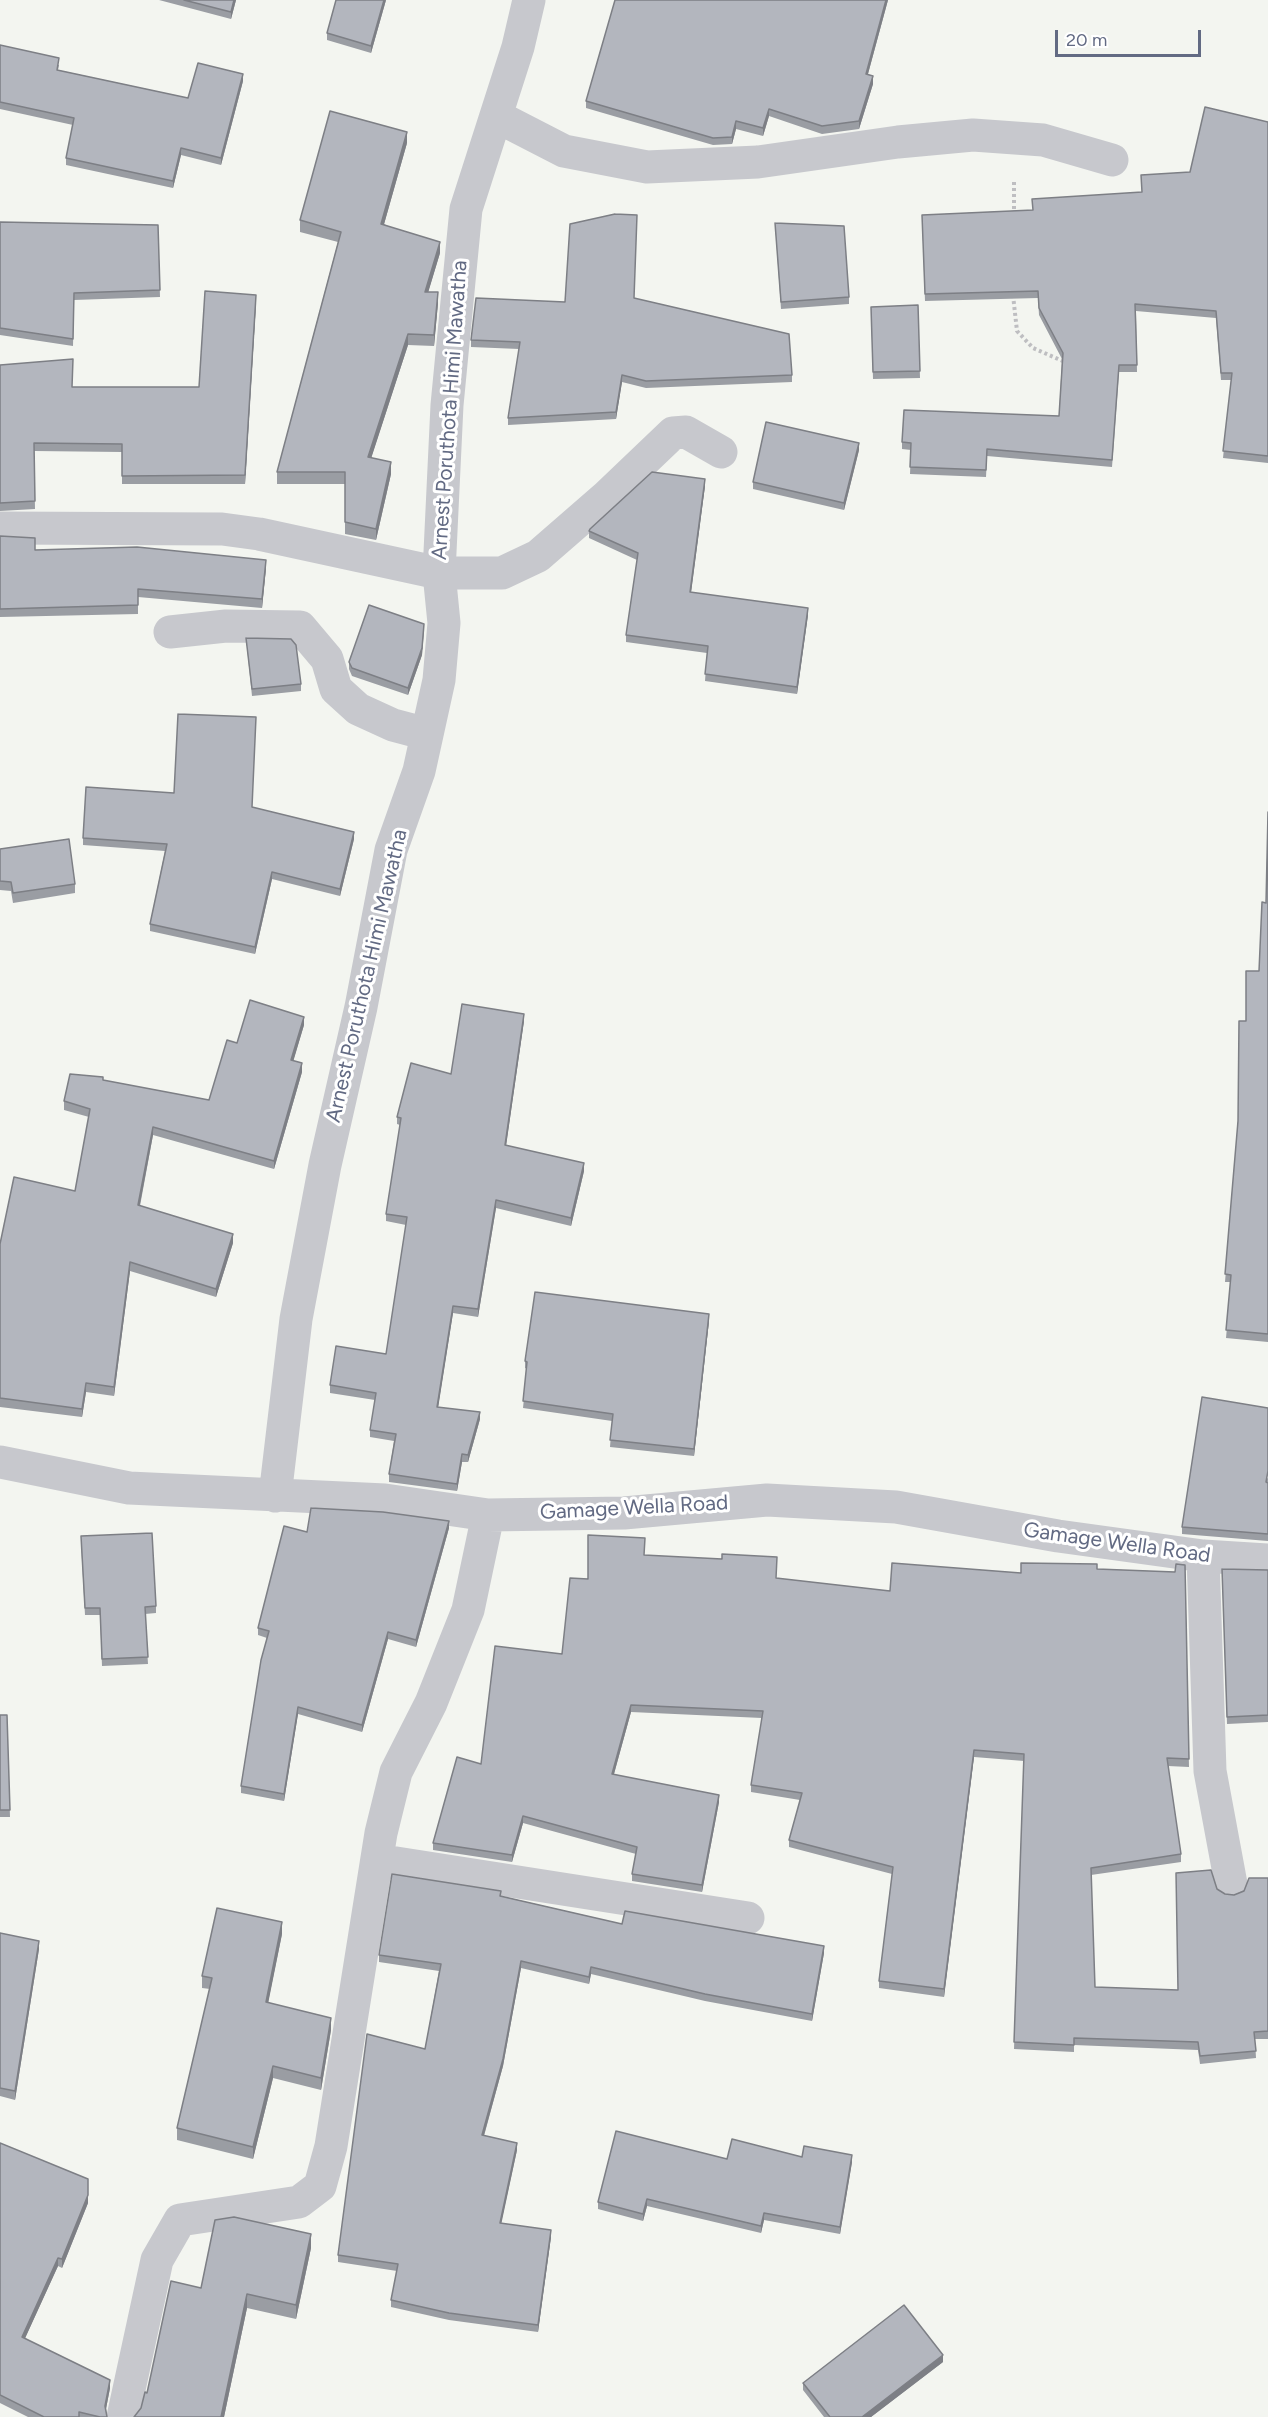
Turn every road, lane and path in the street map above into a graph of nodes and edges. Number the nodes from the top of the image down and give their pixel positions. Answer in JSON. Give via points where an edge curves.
{"nodes":[{"id":1,"x":529,"y":0,"type":"edge"},
{"id":2,"x":496,"y":116,"type":"junction"},
{"id":3,"x":1014,"y":138,"type":"junction"},
{"id":4,"x":1112,"y":160,"type":"dead end"},
{"id":5,"x":1014,"y":221,"type":"edge"},
{"id":6,"x":1014,"y":288,"type":"edge"},
{"id":7,"x":1071,"y":365,"type":"edge"},
{"id":8,"x":721,"y":452,"type":"dead end"},
{"id":9,"x":0,"y":528,"type":"edge"},
{"id":10,"x":439,"y":573,"type":"junction"},
{"id":11,"x":170,"y":632,"type":"dead end"},
{"id":12,"x":427,"y":734,"type":"junction"},
{"id":13,"x":0,"y":1462,"type":"edge"},
{"id":14,"x":275,"y":1496,"type":"junction"},
{"id":15,"x":489,"y":1515,"type":"junction"},
{"id":16,"x":1203,"y":1556,"type":"junction"},
{"id":17,"x":1268,"y":1560,"type":"edge"},
{"id":18,"x":377,"y":1860,"type":"junction"},
{"id":19,"x":1231,"y":1884,"type":"dead end"},
{"id":20,"x":748,"y":1918,"type":"dead end"},
{"id":21,"x":123,"y":2417,"type":"edge"}],
"edges":[{"from":1,"to":2,"type":"street","name":"Arnest Poruthota Himi Mawatha"},
{"from":2,"to":3,"type":"street","via":[[564,151],[647,167],[758,162],[974,135]]},
{"from":2,"to":10,"type":"street","name":"Arnest Poruthota Himi Mawatha","via":[[466,209],[447,405]]},
{"from":3,"to":4,"type":"street","via":[[1043,140]]},
{"from":3,"to":5,"type":"path"},
{"from":6,"to":7,"type":"path","via":[[1017,331],[1034,348]]},
{"from":8,"to":10,"type":"street","via":[[686,432],[673,433],[538,556],[502,573]]},
{"from":9,"to":10,"type":"street","via":[[222,529]]},
{"from":10,"to":12,"type":"street","name":"Arnest Poruthota Himi Mawatha","via":[[444,623],[439,680]]},
{"from":11,"to":12,"type":"street","via":[[226,626],[300,627],[327,659],[336,689],[358,708],[393,725]]},
{"from":12,"to":14,"type":"street","name":"Arnest Poruthota Himi Mawatha","via":[[419,771],[391,850],[325,1165],[296,1319]]},
{"from":13,"to":14,"type":"street","name":"Gamage Wella Road","via":[[129,1488]]},
{"from":14,"to":15,"type":"street","name":"Gamage Wella Road","via":[[385,1500]]},
{"from":15,"to":16,"type":"street","name":"Gamage Wella Road","via":[[624,1513],[767,1500],[896,1507],[1058,1536]]},
{"from":15,"to":18,"type":"street","via":[[468,1610],[431,1703],[396,1772]]},
{"from":16,"to":17,"type":"street","name":"Gamage Wella Road"},
{"from":16,"to":19,"type":"street","via":[[1210,1771]]},
{"from":18,"to":20,"type":"street"},
{"from":18,"to":21,"type":"street","via":[[331,2146],[320,2186],[299,2202],[180,2220],[157,2260]]}]}
